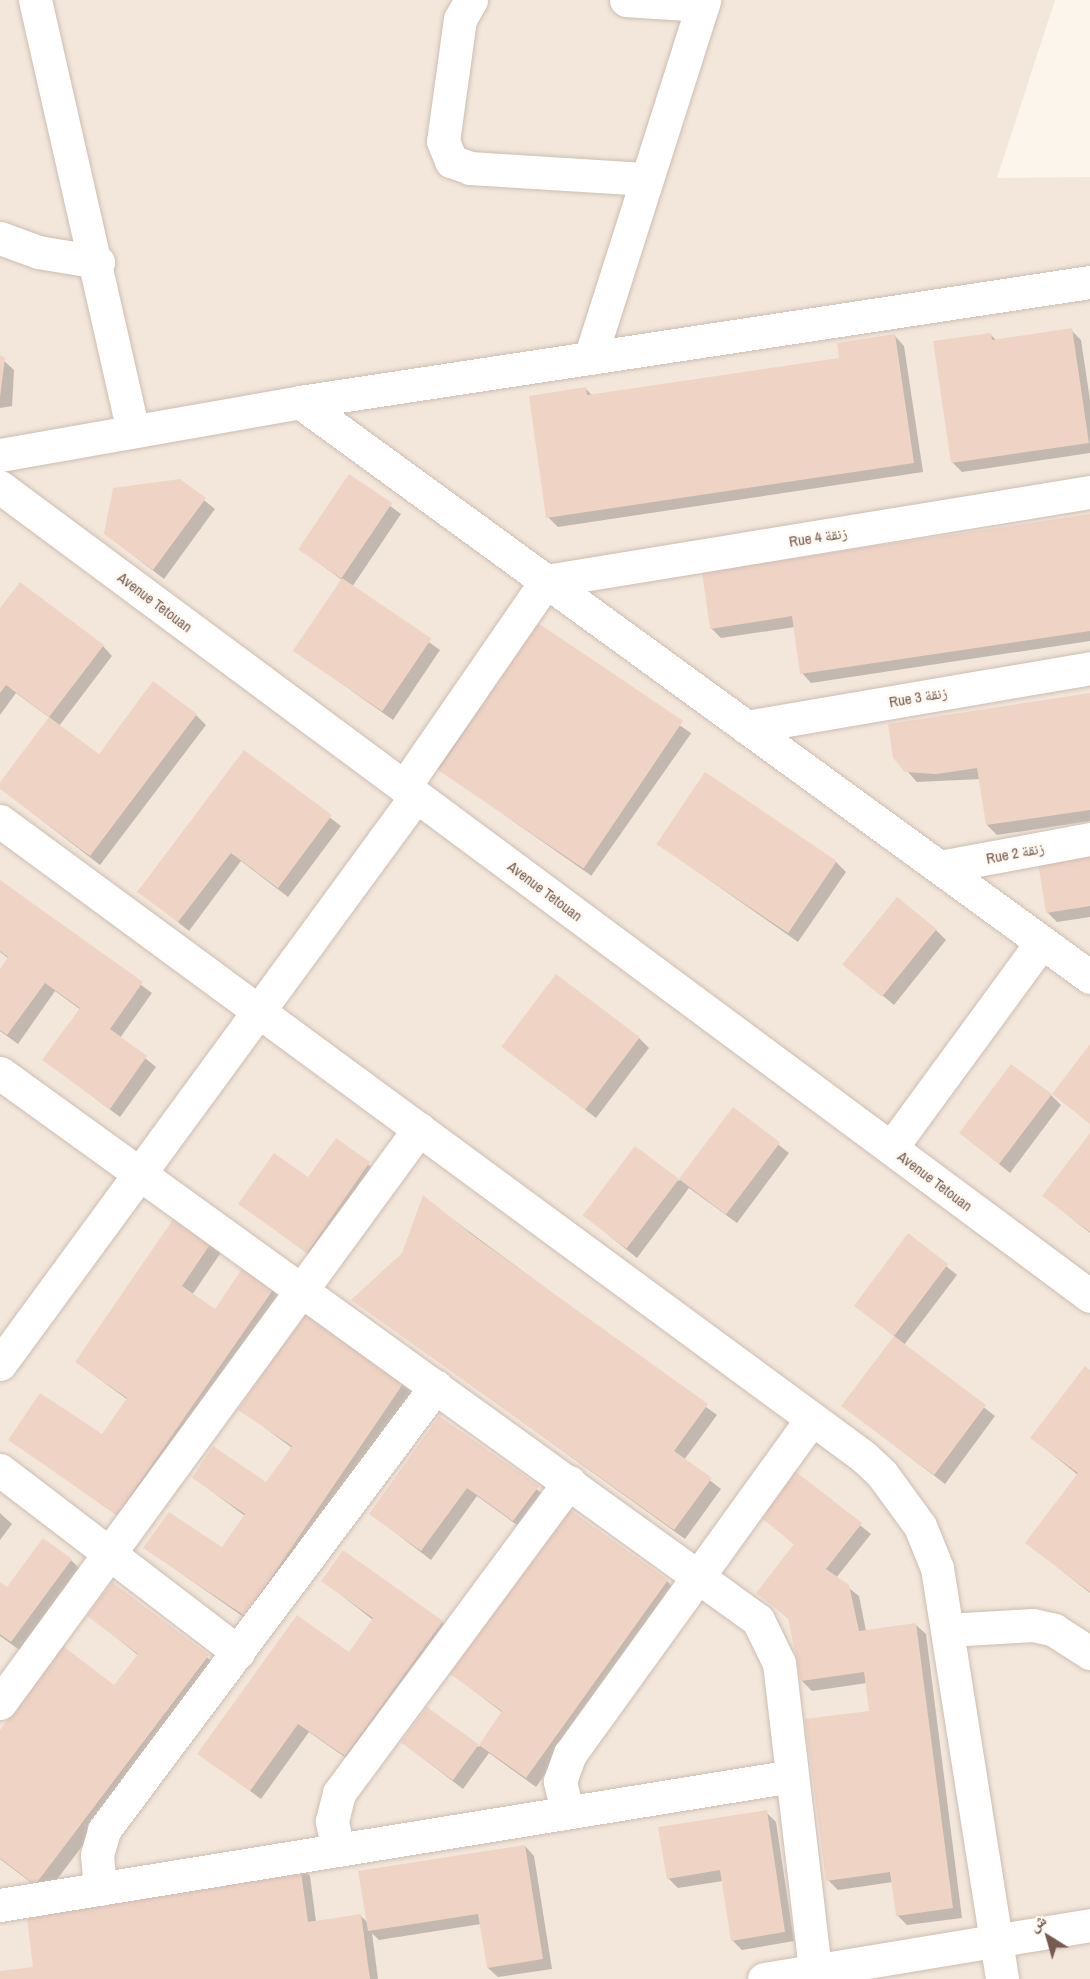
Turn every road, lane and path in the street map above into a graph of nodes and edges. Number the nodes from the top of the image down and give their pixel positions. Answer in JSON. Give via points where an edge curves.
{"nodes":[{"id":1,"x":35,"y":0,"type":"edge"},
{"id":2,"x":471,"y":0,"type":"edge"},
{"id":3,"x":626,"y":0,"type":"edge"},
{"id":4,"x":703,"y":2,"type":"edge"},
{"id":5,"x":647,"y":179,"type":"junction"},
{"id":6,"x":0,"y":238,"type":"edge"},
{"id":7,"x":98,"y":262,"type":"junction"},
{"id":8,"x":1090,"y":282,"type":"edge"},
{"id":9,"x":590,"y":358,"type":"junction"},
{"id":10,"x":300,"y":402,"type":"junction"},
{"id":11,"x":133,"y":431,"type":"junction"},
{"id":12,"x":0,"y":455,"type":"edge"},
{"id":13,"x":0,"y":487,"type":"edge"},
{"id":14,"x":1090,"y":492,"type":"edge"},
{"id":15,"x":546,"y":581,"type":"junction"},
{"id":16,"x":1090,"y":668,"type":"edge"},
{"id":17,"x":746,"y":727,"type":"junction"},
{"id":18,"x":410,"y":792,"type":"junction"},
{"id":19,"x":0,"y":821,"type":"edge"},
{"id":20,"x":1090,"y":839,"type":"edge"},
{"id":21,"x":940,"y":867,"type":"junction"},
{"id":22,"x":1042,"y":942,"type":"junction"},
{"id":23,"x":1090,"y":977,"type":"edge"},
{"id":24,"x":260,"y":1012,"type":"junction"},
{"id":25,"x":0,"y":1073,"type":"edge"},
{"id":26,"x":419,"y":1129,"type":"junction"},
{"id":27,"x":891,"y":1148,"type":"junction"},
{"id":28,"x":141,"y":1174,"type":"junction"},
{"id":29,"x":302,"y":1290,"type":"junction"},
{"id":30,"x":1090,"y":1296,"type":"edge"},
{"id":31,"x":0,"y":1364,"type":"edge"},
{"id":32,"x":436,"y":1386,"type":"junction"},
{"id":33,"x":812,"y":1419,"type":"junction"},
{"id":34,"x":0,"y":1470,"type":"edge"},
{"id":35,"x":569,"y":1482,"type":"junction"},
{"id":36,"x":109,"y":1554,"type":"junction"},
{"id":37,"x":699,"y":1575,"type":"junction"},
{"id":38,"x":947,"y":1629,"type":"junction"},
{"id":39,"x":238,"y":1652,"type":"junction"},
{"id":40,"x":1090,"y":1653,"type":"edge"},
{"id":41,"x":0,"y":1703,"type":"edge"},
{"id":42,"x":792,"y":1776,"type":"junction"},
{"id":43,"x":567,"y":1812,"type":"junction"},
{"id":44,"x":338,"y":1850,"type":"junction"},
{"id":45,"x":100,"y":1889,"type":"junction"},
{"id":46,"x":0,"y":1905,"type":"edge"},
{"id":47,"x":1090,"y":1924,"type":"edge"},
{"id":48,"x":997,"y":1941,"type":"junction"},
{"id":49,"x":815,"y":1971,"type":"junction"},
{"id":50,"x":764,"y":1979,"type":"edge"},
{"id":51,"x":1002,"y":1979,"type":"edge"}],
"edges":[{"from":1,"to":7,"type":"street"},
{"from":2,"to":5,"type":"street","via":[[460,19],[443,141],[452,161],[470,168]]},
{"from":3,"to":4,"type":"street"},
{"from":4,"to":5,"type":"street"},
{"from":5,"to":9,"type":"street"},
{"from":6,"to":7,"type":"street","via":[[38,252]]},
{"from":7,"to":11,"type":"street"},
{"from":8,"to":9,"type":"street"},
{"from":9,"to":10,"type":"street"},
{"from":10,"to":11,"type":"street"},
{"from":10,"to":15,"type":"street"},
{"from":11,"to":12,"type":"street"},
{"from":13,"to":18,"type":"street","name":"Avenue Tetouan"},
{"from":14,"to":15,"type":"street","name":"Rue 4 زنقة"},
{"from":15,"to":17,"type":"street"},
{"from":15,"to":18,"type":"street"},
{"from":16,"to":17,"type":"street","name":"Rue 3 زنقة"},
{"from":17,"to":21,"type":"street"},
{"from":18,"to":24,"type":"street"},
{"from":18,"to":27,"type":"street","name":"Avenue Tetouan"},
{"from":19,"to":24,"type":"street"},
{"from":20,"to":21,"type":"street","name":"Rue 2 زنقة"},
{"from":21,"to":22,"type":"street"},
{"from":22,"to":23,"type":"street"},
{"from":22,"to":27,"type":"street"},
{"from":24,"to":26,"type":"street"},
{"from":24,"to":28,"type":"street"},
{"from":25,"to":28,"type":"street"},
{"from":26,"to":29,"type":"street"},
{"from":26,"to":33,"type":"street"},
{"from":27,"to":30,"type":"street","name":"Avenue Tetouan"},
{"from":28,"to":29,"type":"street"},
{"from":28,"to":31,"type":"street"},
{"from":29,"to":32,"type":"street"},
{"from":29,"to":36,"type":"street"},
{"from":32,"to":35,"type":"street"},
{"from":32,"to":39,"type":"street"},
{"from":33,"to":37,"type":"street"},
{"from":33,"to":38,"type":"street","via":[[863,1456],[903,1499],[937,1568]]},
{"from":34,"to":36,"type":"street"},
{"from":35,"to":37,"type":"street"},
{"from":35,"to":44,"type":"street","via":[[339,1793],[332,1821]]},
{"from":36,"to":39,"type":"street"},
{"from":36,"to":41,"type":"street"},
{"from":37,"to":42,"type":"street","via":[[758,1620],[774,1647]]},
{"from":37,"to":43,"type":"street","via":[[570,1754],[560,1781]]},
{"from":38,"to":40,"type":"street","via":[[1033,1625],[1054,1630]]},
{"from":38,"to":48,"type":"street"},
{"from":39,"to":45,"type":"street","via":[[105,1830],[97,1855]]},
{"from":42,"to":43,"type":"street"},
{"from":42,"to":49,"type":"street"},
{"from":43,"to":44,"type":"street"},
{"from":44,"to":45,"type":"street"},
{"from":45,"to":46,"type":"street"},
{"from":47,"to":48,"type":"street"},
{"from":48,"to":49,"type":"street"},
{"from":48,"to":51,"type":"street"},
{"from":49,"to":50,"type":"street"}]}
